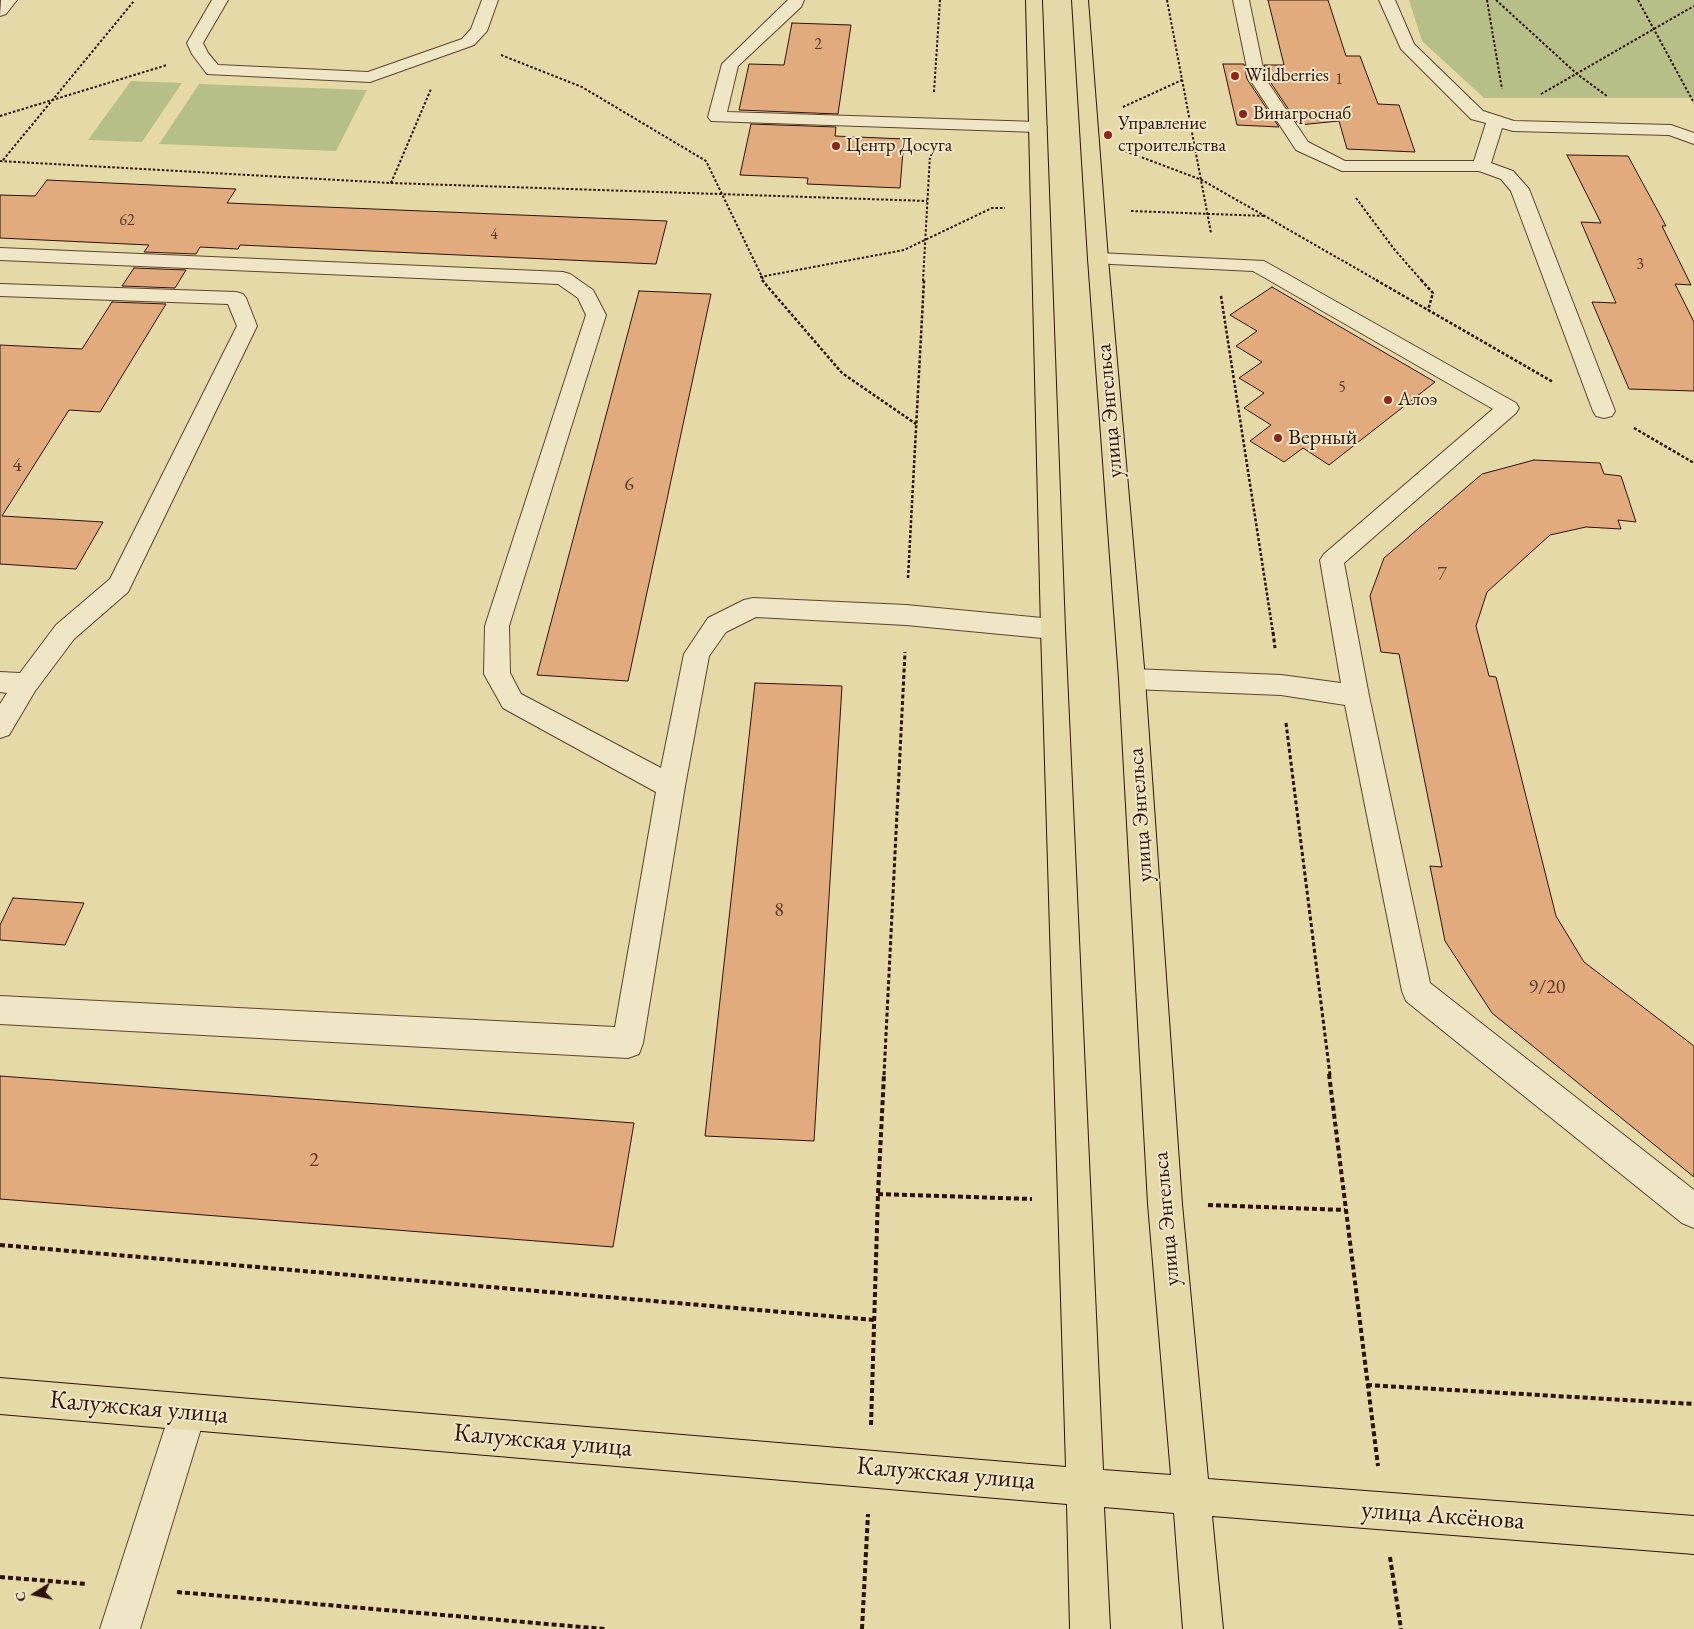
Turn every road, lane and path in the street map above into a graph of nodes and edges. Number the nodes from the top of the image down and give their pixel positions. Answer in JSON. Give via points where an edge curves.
{"nodes":[{"id":1,"x":9,"y":0,"type":"edge"},
{"id":2,"x":220,"y":0,"type":"edge"},
{"id":3,"x":490,"y":0,"type":"edge"},
{"id":4,"x":796,"y":0,"type":"edge"},
{"id":5,"x":940,"y":0,"type":"edge"},
{"id":6,"x":1034,"y":0,"type":"edge"},
{"id":7,"x":1080,"y":0,"type":"edge"},
{"id":8,"x":1166,"y":0,"type":"edge"},
{"id":9,"x":1241,"y":0,"type":"edge"},
{"id":10,"x":1387,"y":0,"type":"edge"},
{"id":11,"x":1487,"y":0,"type":"edge"},
{"id":12,"x":1496,"y":0,"type":"edge"},
{"id":13,"x":1638,"y":0,"type":"edge"},
{"id":14,"x":134,"y":1,"type":"dead end"},
{"id":15,"x":1694,"y":6,"type":"edge"},
{"id":16,"x":0,"y":11,"type":"edge"},
{"id":17,"x":1654,"y":29,"type":"junction"},
{"id":18,"x":468,"y":42,"type":"junction"},
{"id":19,"x":451,"y":48,"type":"junction"},
{"id":20,"x":200,"y":54,"type":"junction"},
{"id":21,"x":1577,"y":74,"type":"junction"},
{"id":22,"x":1182,"y":80,"type":"junction"},
{"id":23,"x":52,"y":100,"type":"junction"},
{"id":24,"x":1694,"y":104,"type":"edge"},
{"id":25,"x":1122,"y":108,"type":"dead end"},
{"id":26,"x":0,"y":116,"type":"edge"},
{"id":27,"x":1501,"y":118,"type":"junction"},
{"id":28,"x":932,"y":124,"type":"junction"},
{"id":29,"x":1038,"y":127,"type":"junction"},
{"id":30,"x":1651,"y":130,"type":"junction"},
{"id":31,"x":1694,"y":139,"type":"edge"},
{"id":32,"x":1120,"y":149,"type":"dead end"},
{"id":33,"x":1,"y":161,"type":"edge"},
{"id":34,"x":1342,"y":166,"type":"junction"},
{"id":35,"x":1481,"y":166,"type":"junction"},
{"id":36,"x":1202,"y":180,"type":"junction"},
{"id":37,"x":391,"y":183,"type":"junction"},
{"id":38,"x":722,"y":194,"type":"junction"},
{"id":39,"x":927,"y":201,"type":"junction"},
{"id":40,"x":0,"y":254,"type":"edge"},
{"id":41,"x":1098,"y":259,"type":"junction"},
{"id":42,"x":1216,"y":262,"type":"junction"},
{"id":43,"x":0,"y":290,"type":"edge"},
{"id":44,"x":1428,"y":310,"type":"junction"},
{"id":45,"x":1604,"y":411,"type":"junction"},
{"id":46,"x":916,"y":424,"type":"junction"},
{"id":47,"x":1694,"y":463,"type":"edge"},
{"id":48,"x":906,"y":615,"type":"junction"},
{"id":49,"x":1053,"y":630,"type":"junction"},
{"id":50,"x":1132,"y":679,"type":"junction"},
{"id":51,"x":0,"y":682,"type":"edge"},
{"id":52,"x":26,"y":684,"type":"junction"},
{"id":53,"x":1281,"y":685,"type":"junction"},
{"id":54,"x":1356,"y":696,"type":"junction"},
{"id":55,"x":0,"y":727,"type":"edge"},
{"id":56,"x":671,"y":786,"type":"junction"},
{"id":57,"x":0,"y":1010,"type":"edge"},
{"id":58,"x":1694,"y":1211,"type":"edge"},
{"id":59,"x":0,"y":1244,"type":"edge"},
{"id":60,"x":874,"y":1320,"type":"junction"},
{"id":61,"x":1367,"y":1385,"type":"junction"},
{"id":62,"x":0,"y":1396,"type":"edge"},
{"id":63,"x":1694,"y":1404,"type":"edge"},
{"id":64,"x":188,"y":1412,"type":"junction"},
{"id":65,"x":870,"y":1468,"type":"junction"},
{"id":66,"x":1085,"y":1486,"type":"junction"},
{"id":67,"x":1192,"y":1495,"type":"junction"},
{"id":68,"x":1384,"y":1512,"type":"junction"},
{"id":69,"x":1694,"y":1536,"type":"edge"},
{"id":70,"x":0,"y":1577,"type":"edge"},
{"id":71,"x":133,"y":1588,"type":"junction"},
{"id":72,"x":120,"y":1629,"type":"edge"},
{"id":73,"x":605,"y":1629,"type":"edge"},
{"id":74,"x":862,"y":1629,"type":"edge"},
{"id":75,"x":1090,"y":1629,"type":"edge"},
{"id":76,"x":1203,"y":1629,"type":"edge"},
{"id":77,"x":1401,"y":1629,"type":"edge"}],
"edges":[{"from":1,"to":16,"type":"lane"},
{"from":2,"to":20,"type":"lane","via":[[196,43]]},
{"from":3,"to":18,"type":"lane","via":[[479,32]]},
{"from":4,"to":28,"type":"lane","via":[[730,64],[717,117]]},
{"from":5,"to":28,"type":"path"},
{"from":6,"to":29,"type":"main road"},
{"from":7,"to":41,"type":"main road","name":"улица Энгельса"},
{"from":8,"to":22,"type":"path"},
{"from":9,"to":34,"type":"lane","via":[[1257,78],[1302,146]]},
{"from":10,"to":27,"type":"lane","via":[[1407,46],[1477,115]]},
{"from":11,"to":27,"type":"path"},
{"from":12,"to":21,"type":"path"},
{"from":13,"to":17,"type":"path"},
{"from":14,"to":23,"type":"path"},
{"from":15,"to":17,"type":"path"},
{"from":17,"to":21,"type":"path"},
{"from":17,"to":24,"type":"path"},
{"from":18,"to":19,"type":"lane"},
{"from":18,"to":38,"type":"path","via":[[590,92],[706,161]]},
{"from":19,"to":20,"type":"lane","via":[[370,77],[212,70]]},
{"from":19,"to":37,"type":"path"},
{"from":20,"to":23,"type":"path"},
{"from":21,"to":27,"type":"path"},
{"from":21,"to":30,"type":"path"},
{"from":22,"to":25,"type":"path"},
{"from":22,"to":36,"type":"path"},
{"from":23,"to":26,"type":"path"},
{"from":23,"to":33,"type":"path"},
{"from":27,"to":30,"type":"lane","via":[[1513,126]]},
{"from":27,"to":35,"type":"lane"},
{"from":28,"to":29,"type":"lane"},
{"from":28,"to":39,"type":"path"},
{"from":29,"to":49,"type":"main road"},
{"from":30,"to":31,"type":"lane","via":[[1672,130]]},
{"from":32,"to":36,"type":"path"},
{"from":33,"to":37,"type":"path"},
{"from":34,"to":35,"type":"lane"},
{"from":34,"to":44,"type":"path","via":[[1346,184],[1394,249],[1433,293]]},
{"from":35,"to":45,"type":"lane","via":[[1507,175],[1520,190]]},
{"from":36,"to":42,"type":"path"},
{"from":36,"to":44,"type":"path"},
{"from":37,"to":38,"type":"path"},
{"from":38,"to":39,"type":"path"},
{"from":38,"to":46,"type":"path","via":[[760,277],[842,373]]},
{"from":39,"to":46,"type":"path"},
{"from":40,"to":56,"type":"lane","via":[[563,278],[586,294],[596,316],[497,626],[497,674],[512,701]]},
{"from":41,"to":42,"type":"lane"},
{"from":41,"to":50,"type":"main road","name":"улица Энгельса"},
{"from":42,"to":53,"type":"path"},
{"from":42,"to":54,"type":"lane","via":[[1257,265],[1508,408],[1332,560]]},
{"from":43,"to":52,"type":"lane","via":[[236,298],[247,326],[119,585],[65,632]]},
{"from":44,"to":45,"type":"path"},
{"from":45,"to":47,"type":"path"},
{"from":46,"to":48,"type":"path"},
{"from":48,"to":49,"type":"lane"},
{"from":48,"to":56,"type":"lane","via":[[753,607],[717,625],[697,654]]},
{"from":48,"to":60,"type":"path"},
{"from":49,"to":66,"type":"main road"},
{"from":50,"to":53,"type":"lane"},
{"from":50,"to":67,"type":"main road","name":"улица Энгельса","via":[[1165,1204]]},
{"from":51,"to":52,"type":"lane"},
{"from":52,"to":55,"type":"lane"},
{"from":53,"to":54,"type":"lane"},
{"from":53,"to":61,"type":"path"},
{"from":54,"to":58,"type":"lane","via":[[1417,991]]},
{"from":56,"to":57,"type":"lane","via":[[628,1043]]},
{"from":59,"to":60,"type":"path"},
{"from":60,"to":65,"type":"path"},
{"from":61,"to":63,"type":"path"},
{"from":61,"to":68,"type":"path"},
{"from":62,"to":64,"type":"main road","name":"Калужская улица"},
{"from":64,"to":65,"type":"main road","name":"Калужская улица"},
{"from":64,"to":71,"type":"lane"},
{"from":65,"to":66,"type":"main road","name":"Калужская улица"},
{"from":65,"to":74,"type":"path"},
{"from":66,"to":67,"type":"main road","name":"Калужская улица"},
{"from":66,"to":75,"type":"main road"},
{"from":67,"to":68,"type":"main road","name":"улица Аксёнова"},
{"from":67,"to":76,"type":"main road","name":"улица Энгельса"},
{"from":68,"to":69,"type":"main road","name":"улица Аксёнова"},
{"from":68,"to":77,"type":"path"},
{"from":70,"to":71,"type":"path"},
{"from":71,"to":72,"type":"lane"},
{"from":71,"to":73,"type":"path"}]}
